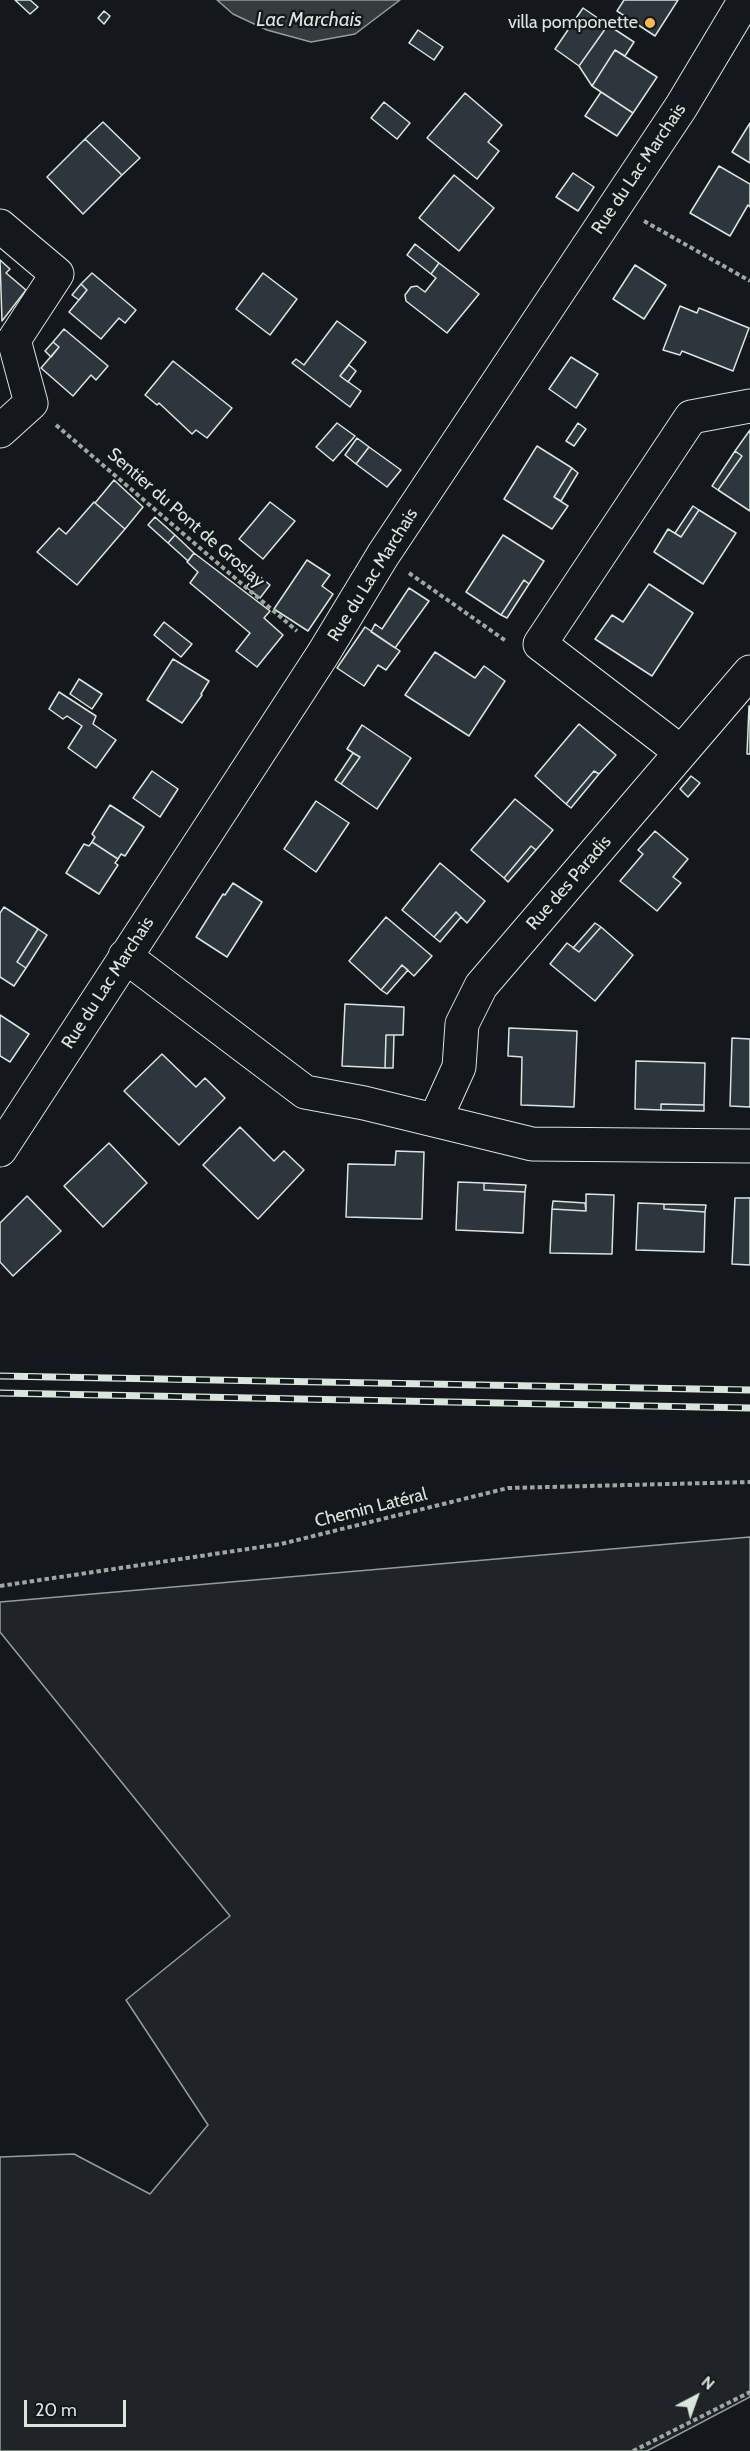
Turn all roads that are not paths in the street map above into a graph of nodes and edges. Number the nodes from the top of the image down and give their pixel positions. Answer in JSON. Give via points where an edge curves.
{"nodes":[{"id":1,"x":745,"y":0,"type":"edge"},
{"id":2,"x":0,"y":226,"type":"edge"},
{"id":3,"x":750,"y":406,"type":"edge"},
{"id":4,"x":0,"y":431,"type":"edge"},
{"id":5,"x":750,"y":672,"type":"edge"},
{"id":6,"x":681,"y":752,"type":"junction"},
{"id":7,"x":125,"y":956,"type":"junction"},
{"id":8,"x":435,"y":1120,"type":"junction"},
{"id":9,"x":750,"y":1146,"type":"edge"},
{"id":10,"x":0,"y":1150,"type":"edge"}],
"edges":[{"from":1,"to":7,"type":"street","name":"Rue du Lac Marchais","via":[[681,106],[383,555],[323,654]]},
{"from":2,"to":4,"type":"street","via":[[57,274],[14,340],[31,403]]},
{"from":3,"to":6,"type":"street","via":[[691,417],[540,644]]},
{"from":5,"to":6,"type":"street","name":"Rue des Paradis"},
{"from":6,"to":8,"type":"street","name":"Rue des Paradis","via":[[481,986],[462,1024],[459,1067]]},
{"from":7,"to":8,"type":"street","via":[[305,1092]]},
{"from":7,"to":10,"type":"street","name":"Rue du Lac Marchais"},
{"from":8,"to":9,"type":"street","via":[[532,1144]]}]}
